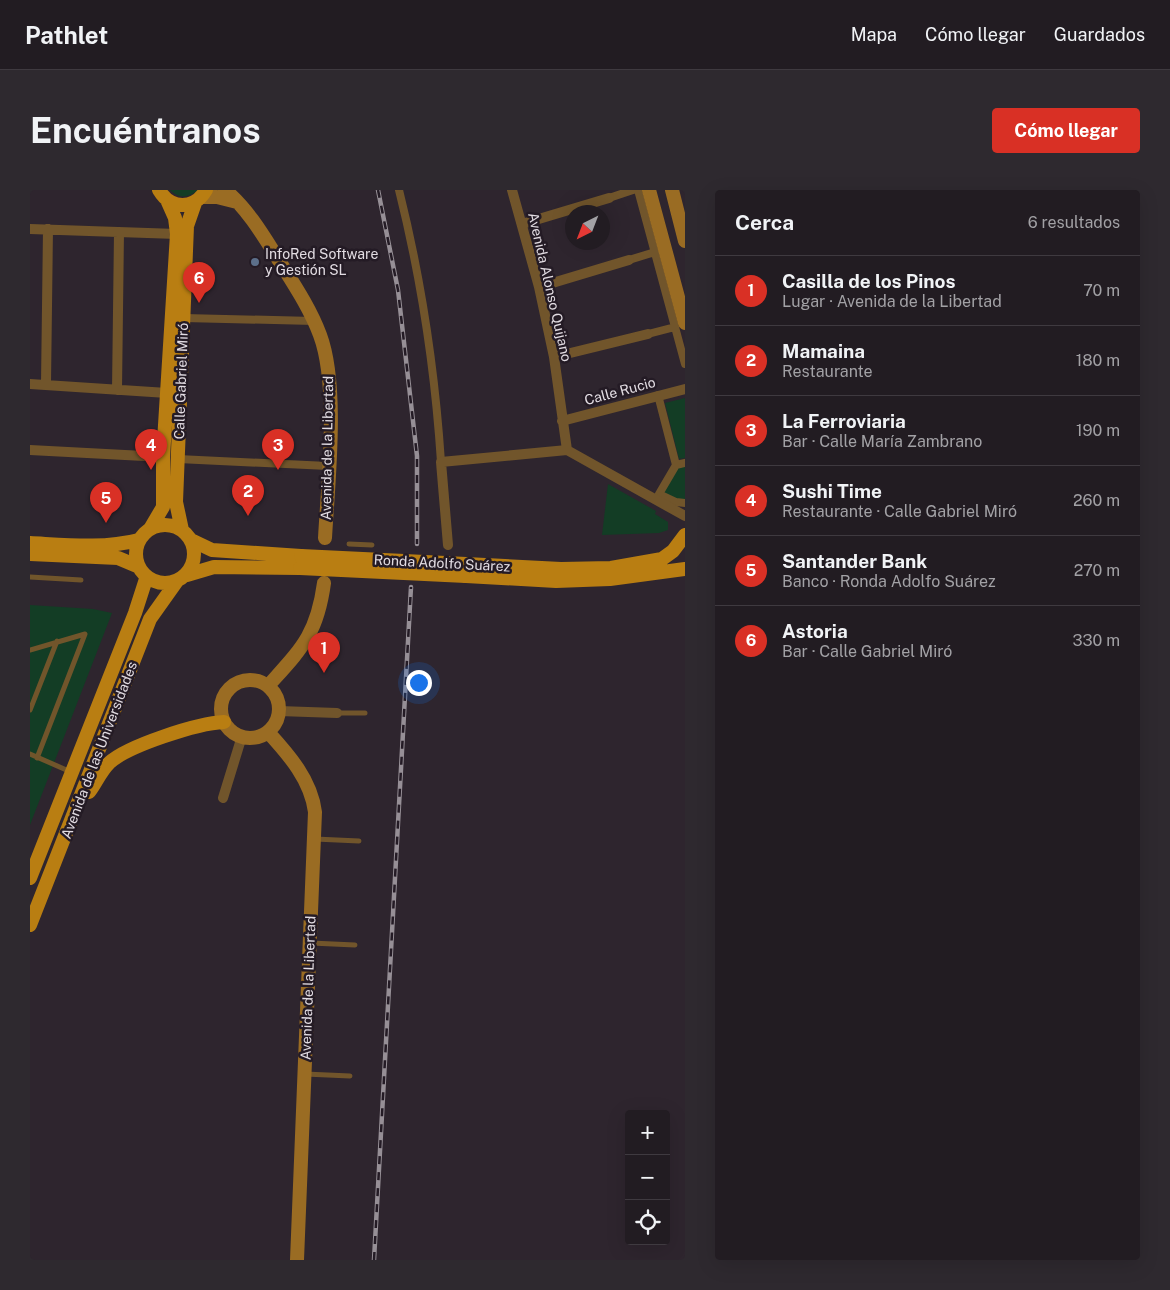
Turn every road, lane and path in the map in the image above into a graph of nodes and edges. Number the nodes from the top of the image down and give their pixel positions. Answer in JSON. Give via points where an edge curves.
{"nodes":[{"id":1,"x":225,"y":190,"type":"edge"},
{"id":2,"x":398,"y":190,"type":"edge"},
{"id":3,"x":512,"y":190,"type":"edge"},
{"id":4,"x":633,"y":190,"type":"edge"},
{"id":5,"x":638,"y":190,"type":"edge"},
{"id":6,"x":649,"y":190,"type":"edge"},
{"id":7,"x":672,"y":190,"type":"edge"},
{"id":8,"x":163,"y":195,"type":"edge"},
{"id":9,"x":201,"y":196,"type":"edge"},
{"id":10,"x":609,"y":198,"type":"joint"},
{"id":11,"x":238,"y":203,"type":"junction"},
{"id":12,"x":522,"y":224,"type":"junction"},
{"id":13,"x":30,"y":229,"type":"edge"},
{"id":14,"x":48,"y":229,"type":"junction"},
{"id":15,"x":119,"y":232,"type":"junction"},
{"id":16,"x":177,"y":234,"type":"junction"},
{"id":17,"x":685,"y":241,"type":"edge"},
{"id":18,"x":655,"y":252,"type":"junction"},
{"id":19,"x":628,"y":260,"type":"joint"},
{"id":20,"x":539,"y":287,"type":"junction"},
{"id":21,"x":184,"y":318,"type":"junction"},
{"id":22,"x":314,"y":320,"type":"junction"},
{"id":23,"x":680,"y":325,"type":"edge"},
{"id":24,"x":648,"y":334,"type":"joint"},
{"id":25,"x":554,"y":357,"type":"junction"},
{"id":26,"x":685,"y":364,"type":"edge"},
{"id":27,"x":30,"y":384,"type":"edge"},
{"id":28,"x":46,"y":384,"type":"junction"},
{"id":29,"x":685,"y":389,"type":"edge"},
{"id":30,"x":117,"y":390,"type":"junction"},
{"id":31,"x":167,"y":393,"type":"junction"},
{"id":32,"x":658,"y":395,"type":"junction"},
{"id":33,"x":562,"y":420,"type":"junction"},
{"id":34,"x":30,"y":450,"type":"edge"},
{"id":35,"x":568,"y":450,"type":"junction"},
{"id":36,"x":163,"y":457,"type":"junction"},
{"id":37,"x":178,"y":459,"type":"junction"},
{"id":38,"x":441,"y":462,"type":"junction"},
{"id":39,"x":685,"y":463,"type":"edge"},
{"id":40,"x":328,"y":466,"type":"junction"},
{"id":41,"x":676,"y":466,"type":"junction"},
{"id":42,"x":685,"y":503,"type":"edge"},
{"id":43,"x":685,"y":516,"type":"edge"},
{"id":44,"x":150,"y":529,"type":"junction"},
{"id":45,"x":187,"y":535,"type":"junction"},
{"id":46,"x":685,"y":535,"type":"edge"},
{"id":47,"x":325,"y":538,"type":"dead end"},
{"id":48,"x":139,"y":540,"type":"junction"},
{"id":49,"x":30,"y":543,"type":"edge"},
{"id":50,"x":349,"y":544,"type":"dead end"},
{"id":51,"x":372,"y":545,"type":"dead end"},
{"id":52,"x":448,"y":545,"type":"dead end"},
{"id":53,"x":30,"y":554,"type":"edge"},
{"id":54,"x":300,"y":562,"type":"junction"},
{"id":55,"x":137,"y":566,"type":"junction"},
{"id":56,"x":685,"y":569,"type":"edge"},
{"id":57,"x":466,"y":570,"type":"junction"},
{"id":58,"x":30,"y":578,"type":"edge"},
{"id":59,"x":182,"y":578,"type":"junction"},
{"id":60,"x":146,"y":579,"type":"junction"},
{"id":61,"x":81,"y":580,"type":"dead end"},
{"id":62,"x":324,"y":583,"type":"dead end"},
{"id":63,"x":57,"y":641,"type":"junction"},
{"id":64,"x":30,"y":650,"type":"edge"},
{"id":65,"x":268,"y":686,"type":"junction"},
{"id":66,"x":30,"y":710,"type":"edge"},
{"id":67,"x":279,"y":711,"type":"junction"},
{"id":68,"x":337,"y":713,"type":"joint"},
{"id":69,"x":365,"y":713,"type":"dead end"},
{"id":70,"x":224,"y":722,"type":"junction"},
{"id":71,"x":268,"y":732,"type":"junction"},
{"id":72,"x":242,"y":736,"type":"junction"},
{"id":73,"x":30,"y":754,"type":"edge"},
{"id":74,"x":37,"y":758,"type":"junction"},
{"id":75,"x":72,"y":773,"type":"junction"},
{"id":76,"x":223,"y":798,"type":"dead end"},
{"id":77,"x":78,"y":806,"type":"junction"},
{"id":78,"x":314,"y":839,"type":"junction"},
{"id":79,"x":359,"y":841,"type":"dead end"},
{"id":80,"x":30,"y":878,"type":"edge"},
{"id":81,"x":30,"y":925,"type":"edge"},
{"id":82,"x":309,"y":943,"type":"junction"},
{"id":83,"x":355,"y":946,"type":"dead end"},
{"id":84,"x":304,"y":1074,"type":"junction"},
{"id":85,"x":350,"y":1076,"type":"dead end"},
{"id":86,"x":297,"y":1260,"type":"edge"}],
"edges":[{"from":1,"to":11,"type":"main road","name":"Avenida de la Libertad"},
{"from":2,"to":38,"type":"street","via":[[411,239],[438,414]]},
{"from":3,"to":12,"type":"street","name":"Avenida Alonso Quijano"},
{"from":4,"to":10,"type":"street"},
{"from":5,"to":18,"type":"street"},
{"from":6,"to":23,"type":"main road"},
{"from":7,"to":17,"type":"main road"},
{"from":8,"to":9,"type":"main road","via":[[182,206]]},
{"from":8,"to":16,"type":"main road","name":"Calle Gabriel Miró","via":[[174,218]]},
{"from":9,"to":11,"type":"main road"},
{"from":9,"to":21,"type":"main road","name":"Calle Gabriel Miró","via":[[188,226]]},
{"from":10,"to":12,"type":"street"},
{"from":11,"to":22,"type":"main road","name":"Avenida de la Libertad","via":[[265,238]]},
{"from":12,"to":20,"type":"street","name":"Avenida Alonso Quijano"},
{"from":13,"to":14,"type":"street"},
{"from":14,"to":15,"type":"street"},
{"from":14,"to":28,"type":"street"},
{"from":15,"to":16,"type":"street"},
{"from":15,"to":30,"type":"street"},
{"from":16,"to":31,"type":"main road","name":"Calle Gabriel Miró"},
{"from":18,"to":19,"type":"street"},
{"from":18,"to":23,"type":"street"},
{"from":19,"to":20,"type":"street"},
{"from":20,"to":25,"type":"street","name":"Avenida Alonso Quijano"},
{"from":21,"to":22,"type":"street"},
{"from":21,"to":37,"type":"main road","name":"Calle Gabriel Miró"},
{"from":22,"to":40,"type":"main road","name":"Avenida de la Libertad","via":[[329,380]]},
{"from":23,"to":24,"type":"street"},
{"from":23,"to":26,"type":"street"},
{"from":24,"to":25,"type":"street"},
{"from":25,"to":33,"type":"street","name":"Avenida Alonso Quijano"},
{"from":27,"to":28,"type":"street"},
{"from":28,"to":30,"type":"street"},
{"from":29,"to":32,"type":"street","name":"Calle Rucio"},
{"from":30,"to":31,"type":"street"},
{"from":31,"to":36,"type":"main road","name":"Calle Gabriel Miró"},
{"from":32,"to":33,"type":"street","name":"Calle Rucio"},
{"from":32,"to":41,"type":"street"},
{"from":33,"to":35,"type":"street","name":"Avenida Alonso Quijano"},
{"from":34,"to":36,"type":"street"},
{"from":35,"to":38,"type":"street"},
{"from":35,"to":43,"type":"street"},
{"from":36,"to":44,"type":"main road","name":"Calle Gabriel Miró","via":[[163,507]]},
{"from":37,"to":40,"type":"street"},
{"from":37,"to":45,"type":"main road","name":"Calle Gabriel Miró","via":[[176,502]]},
{"from":38,"to":52,"type":"street"},
{"from":39,"to":41,"type":"street"},
{"from":40,"to":47,"type":"main road","name":"Avenida de la Libertad"},
{"from":41,"to":42,"type":"street","via":[[659,494]]},
{"from":44,"to":45,"type":"main road","via":[[168,526]]},
{"from":44,"to":48,"type":"main road"},
{"from":45,"to":54,"type":"main road","name":"Ronda Adolfo Suárez","via":[[212,550]]},
{"from":45,"to":59,"type":"main road","via":[[194,553]]},
{"from":46,"to":57,"type":"main road","name":"Ronda Adolfo Suárez","via":[[662,559],[611,568]]},
{"from":48,"to":49,"type":"main road","via":[[116,546]]},
{"from":48,"to":55,"type":"main road"},
{"from":50,"to":51,"type":"lane"},
{"from":53,"to":55,"type":"main road","via":[[118,558]]},
{"from":54,"to":57,"type":"main road","name":"Ronda Adolfo Suárez","bridge":true},
{"from":54,"to":59,"type":"main road","name":"Ronda Adolfo Suárez","via":[[214,567]]},
{"from":55,"to":60,"type":"main road"},
{"from":56,"to":57,"type":"main road","name":"Ronda Adolfo Suárez","via":[[610,579],[556,581]]},
{"from":58,"to":61,"type":"lane"},
{"from":59,"to":60,"type":"main road","via":[[159,582]]},
{"from":59,"to":77,"type":"main road","name":"Avenida de las Universidades","via":[[150,619]]},
{"from":60,"to":75,"type":"main road","name":"Avenida de las Universidades"},
{"from":62,"to":65,"type":"main road","via":[[318,614],[308,640]]},
{"from":63,"to":64,"type":"lane"},
{"from":63,"to":66,"type":"lane"},
{"from":63,"to":74,"type":"lane","via":[[85,634]]},
{"from":65,"to":67,"type":"main road","via":[[278,702]]},
{"from":65,"to":70,"type":"main road","via":[[248,680],[229,689],[221,704]]},
{"from":67,"to":68,"type":"street"},
{"from":67,"to":71,"type":"main road"},
{"from":68,"to":69,"type":"lane"},
{"from":70,"to":72,"type":"main road"},
{"from":70,"to":77,"type":"main road","via":[[199,726],[123,752],[100,774]]},
{"from":71,"to":72,"type":"main road","via":[[260,736]]},
{"from":71,"to":78,"type":"main road","name":"Avenida de la Libertad","via":[[306,780],[313,797]]},
{"from":72,"to":76,"type":"street"},
{"from":73,"to":74,"type":"lane"},
{"from":74,"to":75,"type":"lane"},
{"from":75,"to":80,"type":"main road","name":"Avenida de las Universidades"},
{"from":77,"to":81,"type":"main road","name":"Avenida de las Universidades"},
{"from":78,"to":79,"type":"lane"},
{"from":78,"to":82,"type":"main road","name":"Avenida de la Libertad"},
{"from":82,"to":83,"type":"lane"},
{"from":82,"to":84,"type":"main road","name":"Avenida de la Libertad"},
{"from":84,"to":85,"type":"lane"},
{"from":84,"to":86,"type":"main road","name":"Avenida de la Libertad"}]}
